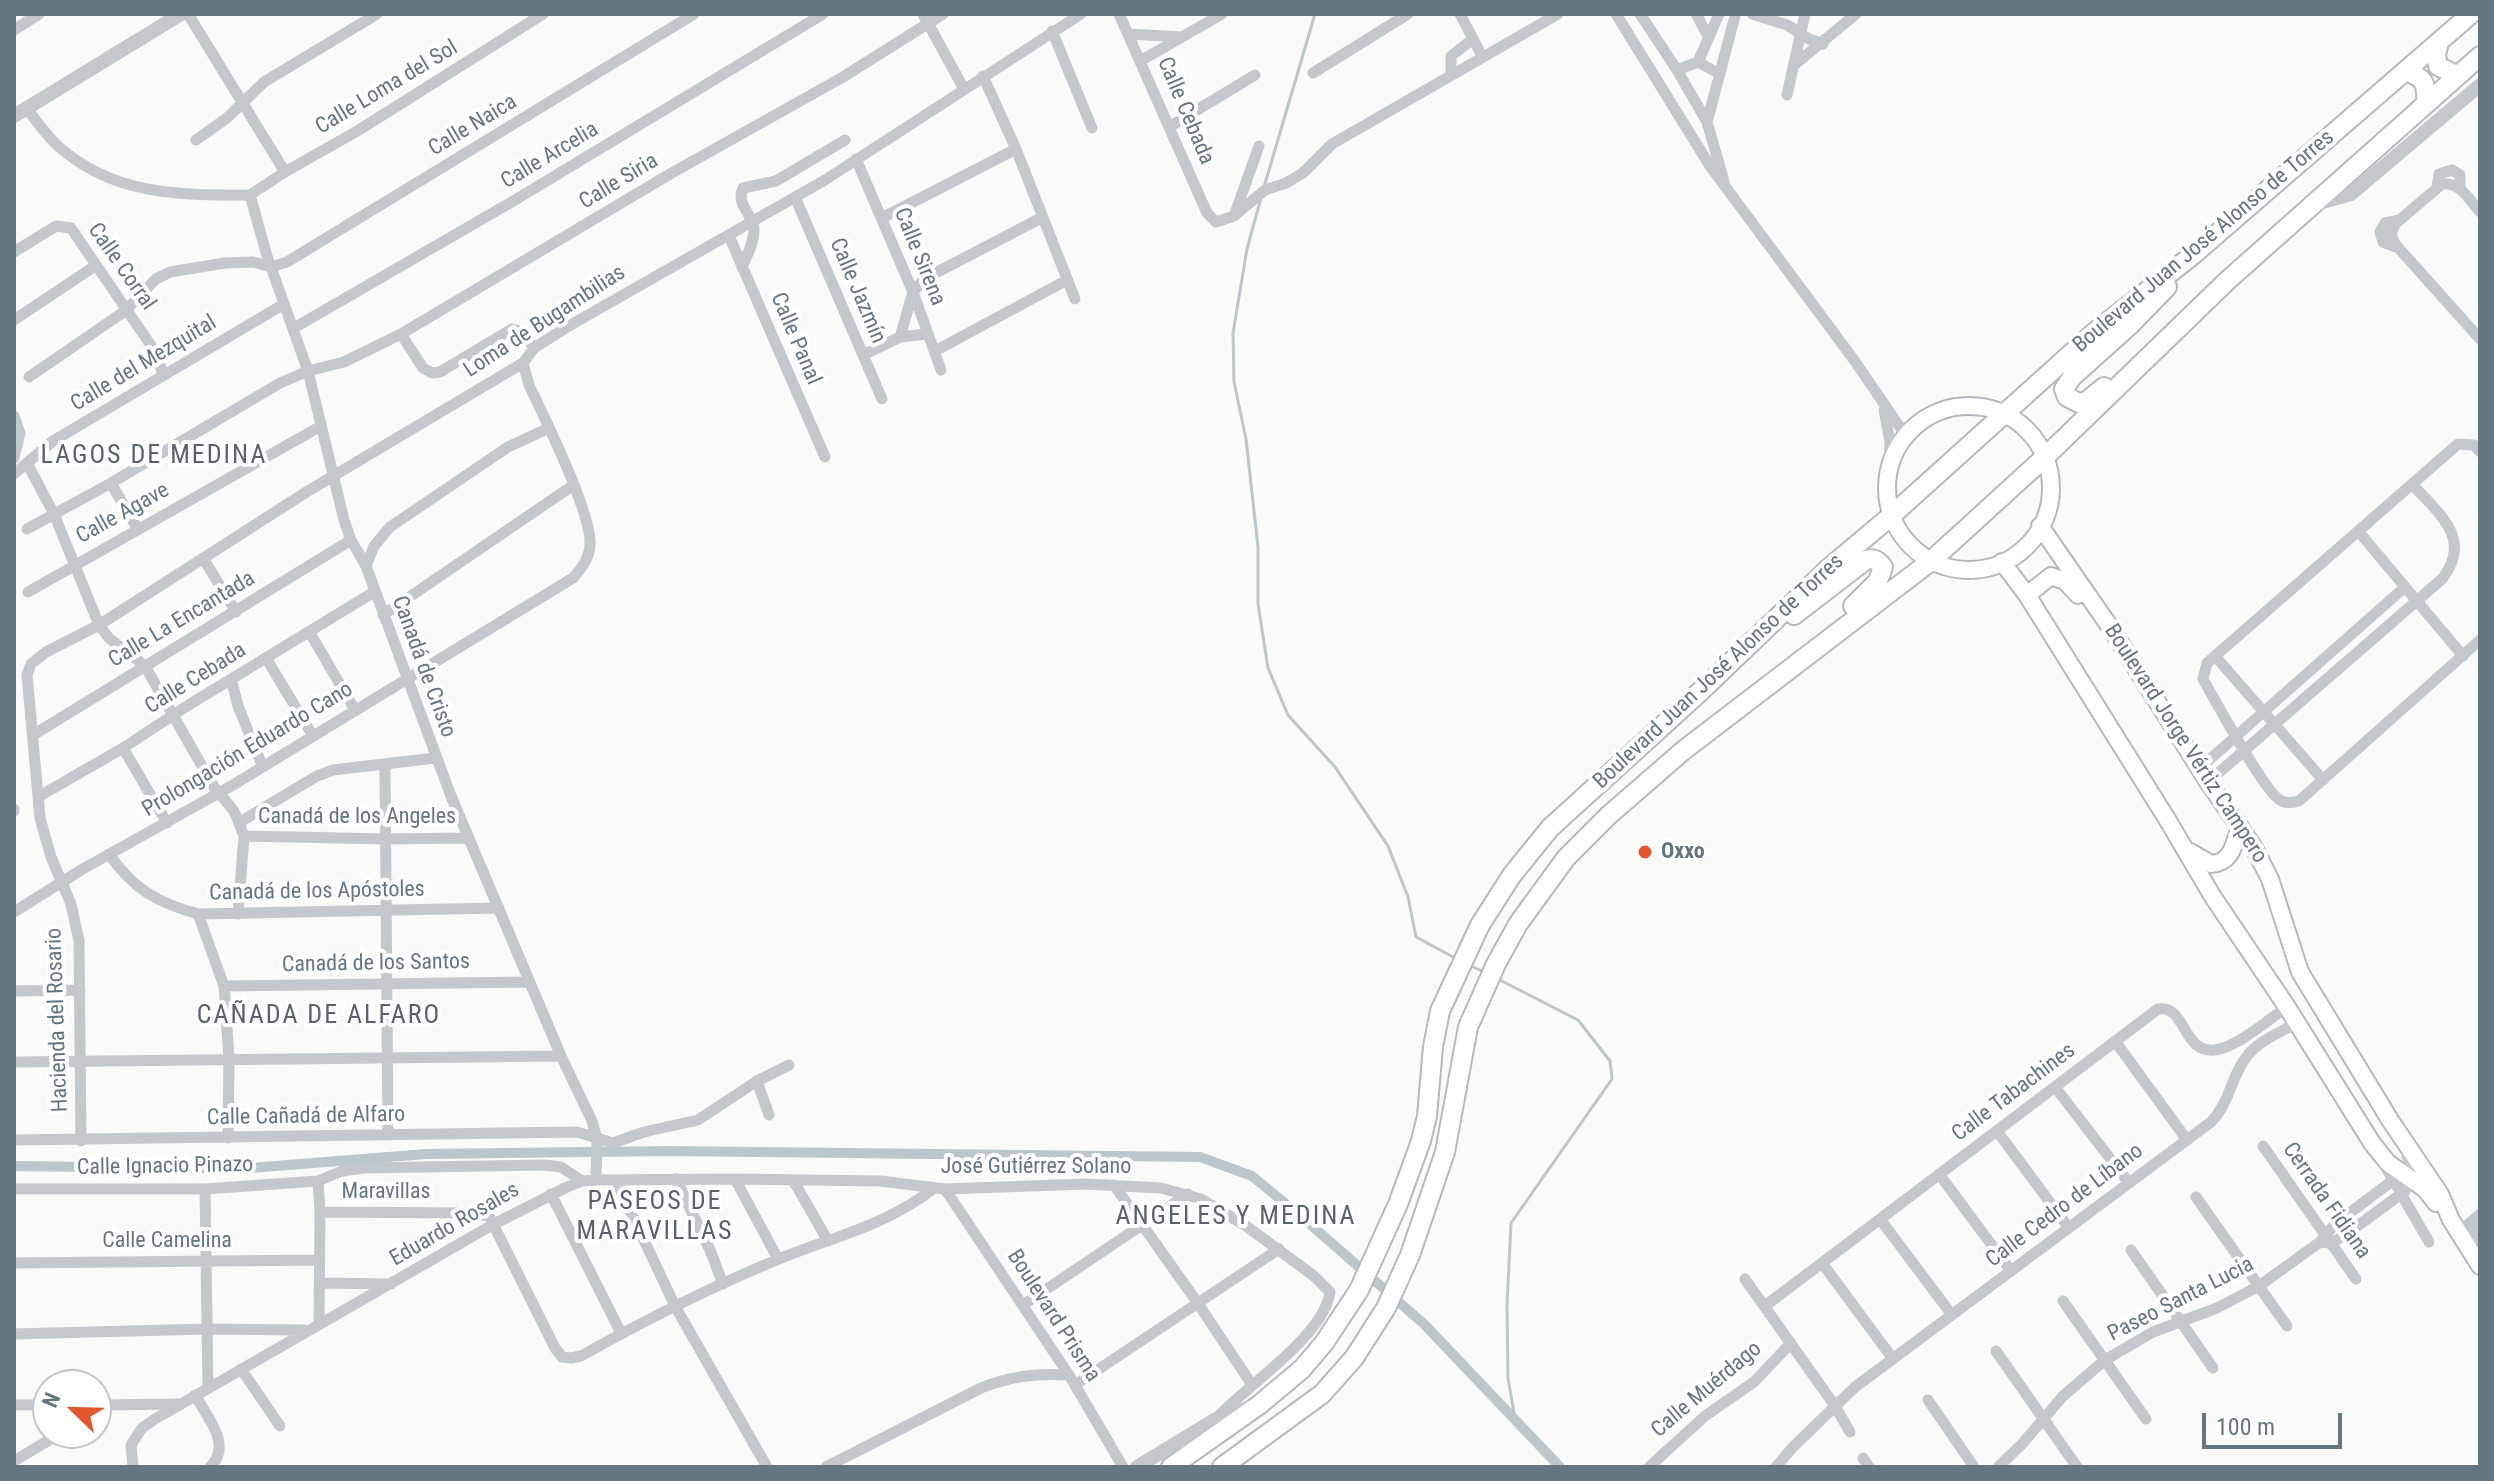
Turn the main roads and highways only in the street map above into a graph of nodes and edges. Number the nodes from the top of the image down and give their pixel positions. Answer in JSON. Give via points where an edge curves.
{"nodes":[{"id":1,"x":2471,"y":14,"type":"edge"},
{"id":2,"x":2439,"y":42,"type":"junction"},
{"id":3,"x":2480,"y":56,"type":"edge"},
{"id":4,"x":2405,"y":71,"type":"junction"},
{"id":5,"x":2456,"y":75,"type":"junction"},
{"id":6,"x":2426,"y":103,"type":"junction"},
{"id":7,"x":2194,"y":254,"type":"junction"},
{"id":8,"x":2176,"y":331,"type":"junction"},
{"id":9,"x":2005,"y":415,"type":"junction"},
{"id":10,"x":2045,"y":457,"type":"junction"},
{"id":11,"x":1891,"y":516,"type":"junction"},
{"id":12,"x":2040,"y":526,"type":"junction"},
{"id":13,"x":1931,"y":561,"type":"junction"},
{"id":14,"x":2002,"y":562,"type":"junction"},
{"id":15,"x":2027,"y":595,"type":"junction"},
{"id":16,"x":2110,"y":627,"type":"junction"},
{"id":17,"x":1728,"y":664,"type":"junction"},
{"id":18,"x":1754,"y":697,"type":"junction"},
{"id":19,"x":2240,"y":827,"type":"junction"},
{"id":20,"x":2180,"y":843,"type":"junction"},
{"id":21,"x":2296,"y":963,"type":"junction"},
{"id":22,"x":2272,"y":985,"type":"junction"},
{"id":23,"x":2287,"y":1007,"type":"junction"},
{"id":24,"x":2346,"y":1047,"type":"junction"},
{"id":25,"x":2459,"y":1233,"type":"junction"},
{"id":26,"x":2480,"y":1266,"type":"edge"},
{"id":27,"x":1171,"y":1467,"type":"edge"},
{"id":28,"x":1222,"y":1467,"type":"edge"}],
"edges":[{"from":1,"to":2,"type":"main road","name":"Boulevard Juan José Alonso de Torres"},
{"from":2,"to":4,"type":"main road","name":"Boulevard Juan José Alonso de Torres"},
{"from":2,"to":5,"type":"main road","via":[[2438,66]]},
{"from":3,"to":5,"type":"main road","name":"Boulevard Juan José Alonso de Torres"},
{"from":4,"to":6,"type":"main road","via":[[2423,79]]},
{"from":4,"to":7,"type":"main road","name":"Boulevard Juan José Alonso de Torres"},
{"from":5,"to":6,"type":"main road","name":"Boulevard Juan José Alonso de Torres"},
{"from":6,"to":8,"type":"main road","name":"Boulevard Juan José Alonso de Torres"},
{"from":7,"to":8,"type":"main road","via":[[2154,301],[2072,377],[2066,384],[2067,397],[2087,401]]},
{"from":7,"to":9,"type":"main road","name":"Boulevard Juan José Alonso de Torres","via":[[2095,332]]},
{"from":8,"to":10,"type":"main road","name":"Boulevard Juan José Alonso de Torres"},
{"from":9,"to":10,"type":"main road","via":[[2031,431]]},
{"from":9,"to":11,"type":"main road","name":"Boulevard Juan José Alonso de Torres"},
{"from":9,"to":11,"type":"main road","via":[[1988,409],[1952,410],[1919,424],[1889,461],[1885,489]]},
{"from":10,"to":12,"type":"main road","via":[[2051,490]]},
{"from":10,"to":13,"type":"main road","name":"Boulevard Juan José Alonso de Torres"},
{"from":11,"to":13,"type":"main road","via":[[1908,543]]},
{"from":11,"to":17,"type":"main road","name":"Boulevard Juan José Alonso de Torres"},
{"from":12,"to":14,"type":"main road","via":[[2022,549]]},
{"from":12,"to":16,"type":"main road","name":"Boulevard Jorge Vértiz Campero"},
{"from":13,"to":14,"type":"main road","via":[[1970,569]]},
{"from":13,"to":18,"type":"main road","name":"Boulevard Juan José Alonso de Torres"},
{"from":14,"to":15,"type":"main road"},
{"from":15,"to":16,"type":"main road","via":[[2044,579],[2058,577]]},
{"from":15,"to":20,"type":"main road"},
{"from":16,"to":19,"type":"main road","name":"Boulevard Jorge Vértiz Campero"},
{"from":17,"to":18,"type":"main road","via":[[1760,645],[1863,562],[1881,563],[1882,576],[1871,589]]},
{"from":17,"to":27,"type":"main road","name":"Boulevard Juan José Alonso de Torres","via":[[1550,828],[1496,899],[1450,988],[1436,1028],[1421,1141],[1359,1290],[1302,1369]]},
{"from":18,"to":28,"type":"main road","name":"Boulevard Juan José Alonso de Torres","via":[[1639,789],[1566,858],[1518,924],[1463,1046],[1445,1152],[1386,1308],[1322,1394]]},
{"from":19,"to":20,"type":"main road","via":[[2229,856],[2217,864],[2204,862]]},
{"from":19,"to":21,"type":"main road","name":"Boulevard Jorge Vértiz Campero","via":[[2270,879]]},
{"from":20,"to":22,"type":"main road"},
{"from":21,"to":22,"type":"main road","via":[[2295,990],[2286,994]]},
{"from":21,"to":24,"type":"main road","name":"Boulevard Jorge Vértiz Campero"},
{"from":22,"to":23,"type":"main road"},
{"from":23,"to":24,"type":"main road","via":[[2314,1010],[2333,1039]]},
{"from":23,"to":25,"type":"main road","name":"Boulevard Jorge Vértiz Campero","via":[[2402,1187],[2425,1189]]},
{"from":24,"to":25,"type":"main road","name":"Boulevard Jorge Vértiz Campero","via":[[2440,1194]]},
{"from":25,"to":26,"type":"main road","name":"Boulevard Jorge Vértiz Campero"}]}
